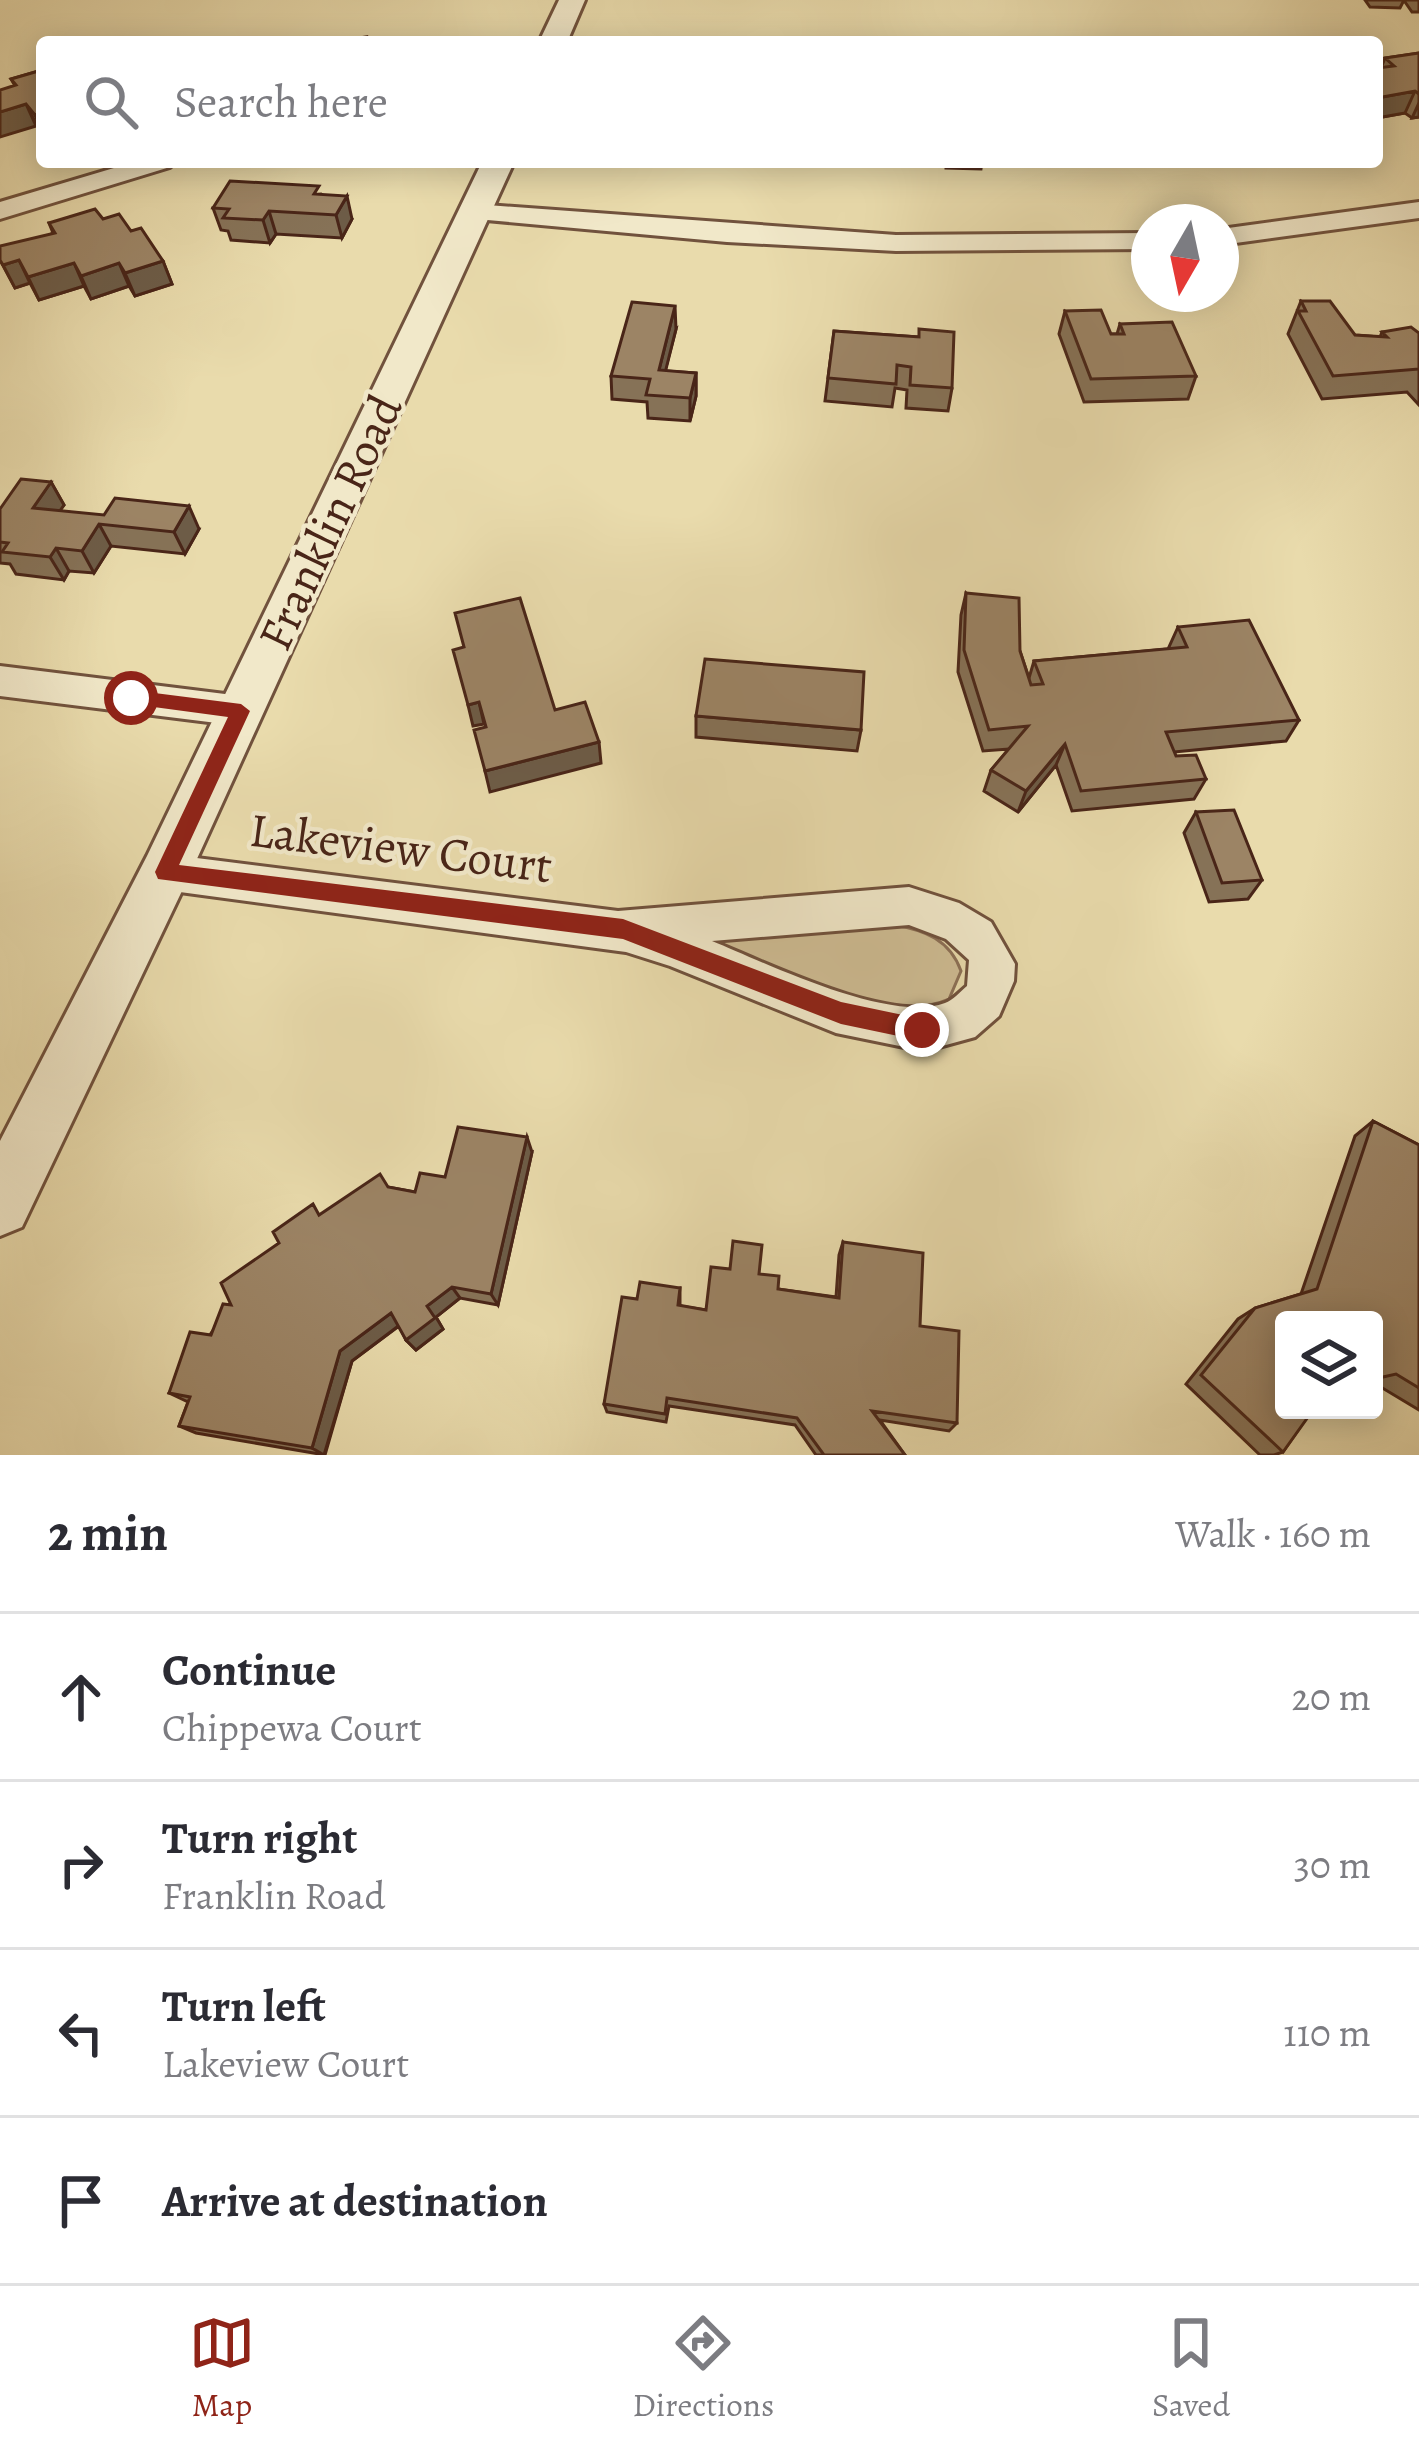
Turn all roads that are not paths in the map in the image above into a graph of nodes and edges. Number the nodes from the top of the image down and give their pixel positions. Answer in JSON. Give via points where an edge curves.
{"nodes":[{"id":1,"x":572,"y":0,"type":"edge"},
{"id":2,"x":556,"y":36,"type":"edge"},
{"id":3,"x":141,"y":168,"type":"edge"},
{"id":4,"x":495,"y":168,"type":"edge"},
{"id":5,"x":0,"y":211,"type":"edge"},
{"id":6,"x":1418,"y":211,"type":"edge"},
{"id":7,"x":474,"y":212,"type":"junction"},
{"id":8,"x":1239,"y":235,"type":"edge"},
{"id":9,"x":1131,"y":242,"type":"edge"},
{"id":10,"x":0,"y":681,"type":"edge"},
{"id":11,"x":241,"y":711,"type":"junction"},
{"id":12,"x":165,"y":872,"type":"junction"},
{"id":13,"x":623,"y":929,"type":"junction"},
{"id":14,"x":0,"y":1204,"type":"edge"}],
"edges":[{"from":1,"to":2,"type":"street"},
{"from":3,"to":5,"type":"street"},
{"from":4,"to":7,"type":"street","name":"Franklin Road"},
{"from":6,"to":8,"type":"street"},
{"from":7,"to":9,"type":"street","via":[[941,243]]},
{"from":7,"to":11,"type":"street","name":"Franklin Road"},
{"from":10,"to":11,"type":"street"},
{"from":11,"to":12,"type":"street","name":"Franklin Road"},
{"from":12,"to":13,"type":"street","name":"Lakeview Court"},
{"from":12,"to":14,"type":"street","name":"Franklin Road"},
{"from":13,"to":13,"type":"street","name":"Lakeview Court","via":[[883,1024],[946,1028],[985,1000],[990,979],[978,935],[950,916],[909,906]]}]}
